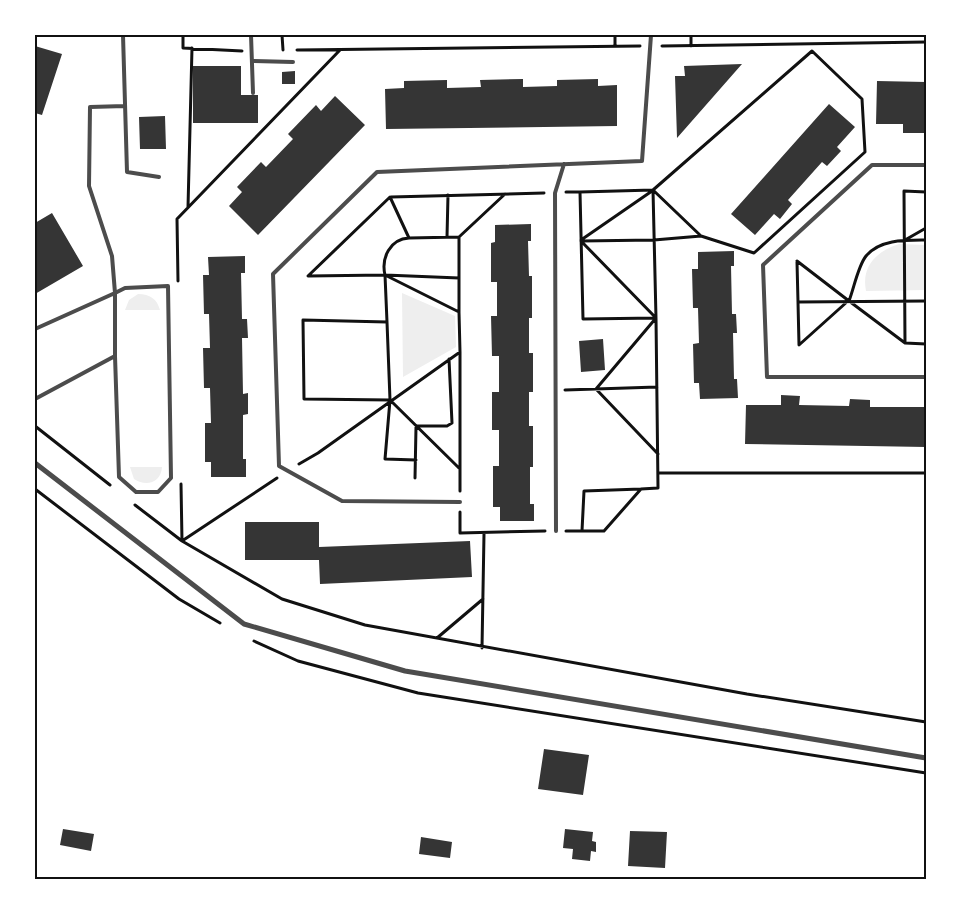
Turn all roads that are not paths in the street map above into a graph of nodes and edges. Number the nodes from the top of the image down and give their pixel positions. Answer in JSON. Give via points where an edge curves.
{"nodes":[{"id":1,"x":124,"y":35,"type":"edge"},
{"id":2,"x":252,"y":35,"type":"edge"},
{"id":3,"x":651,"y":35,"type":"edge"},
{"id":4,"x":252,"y":61,"type":"junction"},
{"id":5,"x":293,"y":62,"type":"dead end"},
{"id":6,"x":253,"y":93,"type":"dead end"},
{"id":7,"x":125,"y":106,"type":"junction"},
{"id":8,"x":564,"y":164,"type":"junction"},
{"id":9,"x":926,"y":165,"type":"edge"},
{"id":10,"x":159,"y":177,"type":"dead end"},
{"id":11,"x":115,"y":293,"type":"junction"},
{"id":12,"x":35,"y":329,"type":"edge"},
{"id":13,"x":115,"y":356,"type":"junction"},
{"id":14,"x":926,"y":377,"type":"edge"},
{"id":15,"x":35,"y":399,"type":"edge"},
{"id":16,"x":35,"y":463,"type":"edge"},
{"id":17,"x":460,"y":502,"type":"road end"},
{"id":18,"x":556,"y":531,"type":"road end"},
{"id":19,"x":926,"y":758,"type":"edge"}],
"edges":[{"from":1,"to":7,"type":"lane"},
{"from":2,"to":4,"type":"lane"},
{"from":3,"to":8,"type":"lane","via":[[642,161]]},
{"from":4,"to":5,"type":"lane"},
{"from":4,"to":6,"type":"lane"},
{"from":7,"to":10,"type":"lane","via":[[127,172]]},
{"from":7,"to":11,"type":"lane","via":[[90,107],[89,186],[112,256]]},
{"from":8,"to":17,"type":"lane","via":[[377,172],[273,274],[279,466],[342,501]]},
{"from":8,"to":18,"type":"lane","via":[[555,193]]},
{"from":9,"to":14,"type":"lane","via":[[872,165],[763,265],[767,377]]},
{"from":11,"to":12,"type":"lane"},
{"from":11,"to":13,"type":"lane"},
{"from":11,"to":13,"type":"lane","via":[[125,288],[168,286],[171,478],[158,492],[136,492],[120,477]]},
{"from":13,"to":15,"type":"lane"},
{"from":16,"to":19,"type":"street","via":[[244,624],[405,672]]}]}
